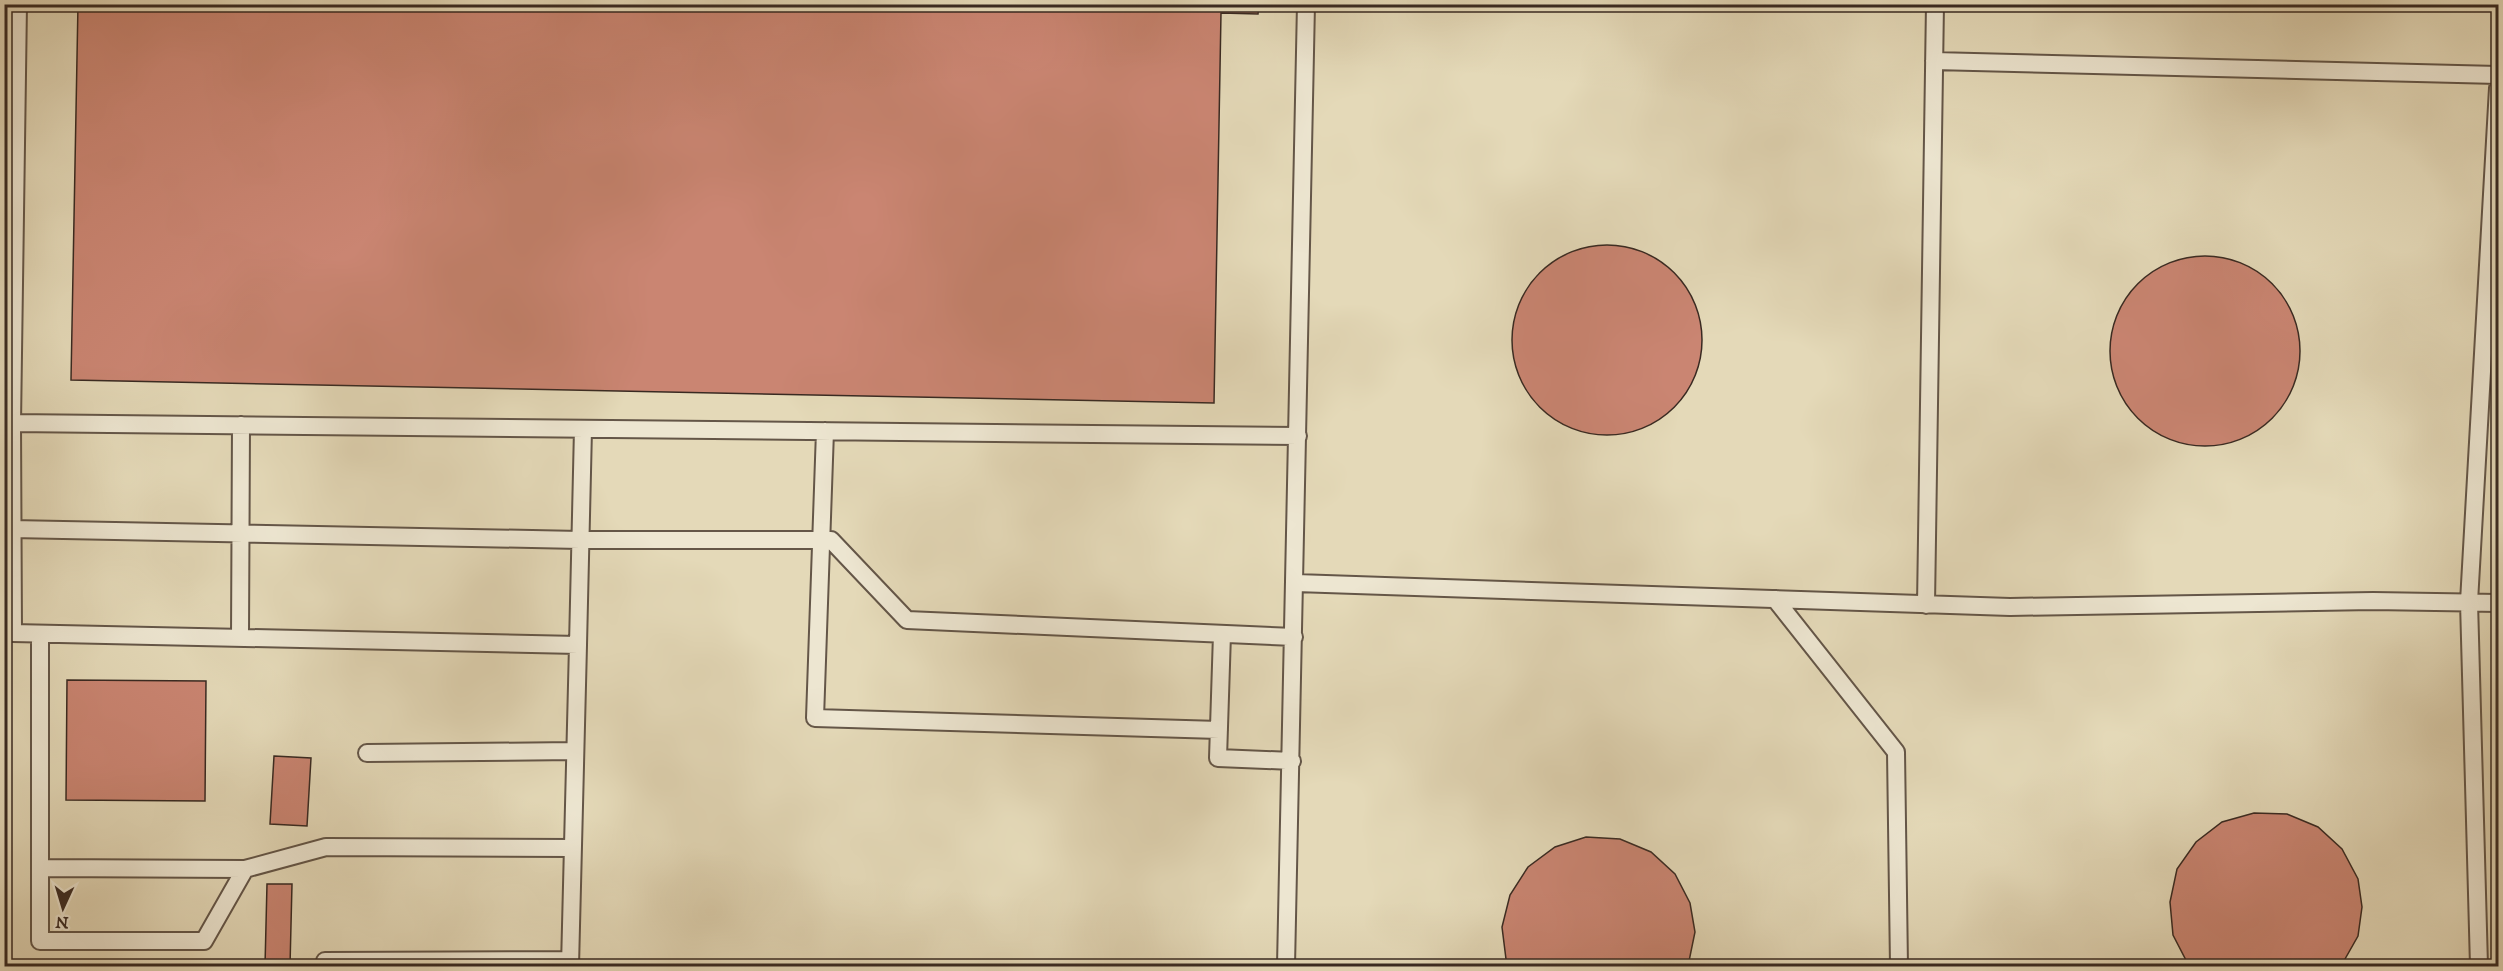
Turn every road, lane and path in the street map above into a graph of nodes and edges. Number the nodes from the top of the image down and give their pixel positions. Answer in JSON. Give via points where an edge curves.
{"nodes":[{"id":1,"x":18,"y":4,"type":"edge"},
{"id":2,"x":1306,"y":4,"type":"edge"},
{"id":3,"x":1935,"y":4,"type":"edge"},
{"id":4,"x":1934,"y":61,"type":"junction"},
{"id":5,"x":2499,"y":75,"type":"edge"},
{"id":6,"x":2499,"y":88,"type":"edge"},
{"id":7,"x":12,"y":423,"type":"junction"},
{"id":8,"x":241,"y":425,"type":"junction"},
{"id":9,"x":583,"y":429,"type":"junction"},
{"id":10,"x":825,"y":431,"type":"junction"},
{"id":11,"x":1298,"y":436,"type":"junction"},
{"id":12,"x":12,"y":529,"type":"junction"},
{"id":13,"x":241,"y":534,"type":"junction"},
{"id":14,"x":580,"y":540,"type":"junction"},
{"id":15,"x":822,"y":541,"type":"junction"},
{"id":16,"x":1296,"y":583,"type":"junction"},
{"id":17,"x":1775,"y":599,"type":"junction"},
{"id":18,"x":2469,"y":602,"type":"junction"},
{"id":19,"x":2499,"y":603,"type":"edge"},
{"id":20,"x":1926,"y":605,"type":"junction"},
{"id":21,"x":40,"y":634,"type":"junction"},
{"id":22,"x":1222,"y":634,"type":"junction"},
{"id":23,"x":1294,"y":637,"type":"junction"},
{"id":24,"x":240,"y":638,"type":"junction"},
{"id":25,"x":578,"y":645,"type":"junction"},
{"id":26,"x":1219,"y":730,"type":"junction"},
{"id":27,"x":574,"y":751,"type":"junction"},
{"id":28,"x":367,"y":753,"type":"dead end"},
{"id":29,"x":1292,"y":760,"type":"junction"},
{"id":30,"x":572,"y":848,"type":"junction"},
{"id":31,"x":40,"y":868,"type":"junction"},
{"id":32,"x":245,"y":869,"type":"junction"},
{"id":33,"x":325,"y":961,"type":"dead end"},
{"id":34,"x":570,"y":963,"type":"edge"},
{"id":35,"x":1286,"y":966,"type":"edge"},
{"id":36,"x":1899,"y":966,"type":"edge"},
{"id":37,"x":2479,"y":966,"type":"edge"}],
"edges":[{"from":1,"to":7,"type":"lane"},
{"from":2,"to":11,"type":"lane"},
{"from":3,"to":4,"type":"lane"},
{"from":4,"to":5,"type":"lane"},
{"from":4,"to":20,"type":"lane"},
{"from":6,"to":18,"type":"lane"},
{"from":7,"to":8,"type":"lane"},
{"from":7,"to":12,"type":"lane"},
{"from":8,"to":9,"type":"lane"},
{"from":8,"to":13,"type":"lane"},
{"from":9,"to":10,"type":"lane"},
{"from":9,"to":14,"type":"lane"},
{"from":10,"to":11,"type":"lane"},
{"from":10,"to":15,"type":"lane"},
{"from":11,"to":16,"type":"lane"},
{"from":12,"to":13,"type":"lane"},
{"from":12,"to":21,"type":"lane","via":[[13,633]]},
{"from":13,"to":14,"type":"lane"},
{"from":13,"to":24,"type":"lane"},
{"from":14,"to":15,"type":"lane"},
{"from":14,"to":25,"type":"lane"},
{"from":15,"to":22,"type":"lane","via":[[831,540],[907,620]]},
{"from":15,"to":26,"type":"lane","via":[[815,718]]},
{"from":16,"to":17,"type":"lane"},
{"from":16,"to":23,"type":"lane"},
{"from":17,"to":20,"type":"lane"},
{"from":17,"to":36,"type":"lane","via":[[1896,752]]},
{"from":18,"to":19,"type":"lane"},
{"from":18,"to":20,"type":"lane"},
{"from":18,"to":37,"type":"lane"},
{"from":21,"to":24,"type":"lane"},
{"from":21,"to":31,"type":"lane"},
{"from":22,"to":23,"type":"lane"},
{"from":22,"to":26,"type":"lane"},
{"from":23,"to":29,"type":"lane"},
{"from":24,"to":25,"type":"lane"},
{"from":25,"to":27,"type":"lane"},
{"from":26,"to":29,"type":"lane","via":[[1218,758]]},
{"from":27,"to":28,"type":"lane"},
{"from":27,"to":30,"type":"lane"},
{"from":29,"to":35,"type":"lane"},
{"from":30,"to":32,"type":"lane","via":[[326,847]]},
{"from":30,"to":34,"type":"lane"},
{"from":31,"to":32,"type":"lane"},
{"from":31,"to":32,"type":"lane","via":[[40,941],[204,941]]},
{"from":33,"to":34,"type":"lane"}]}
